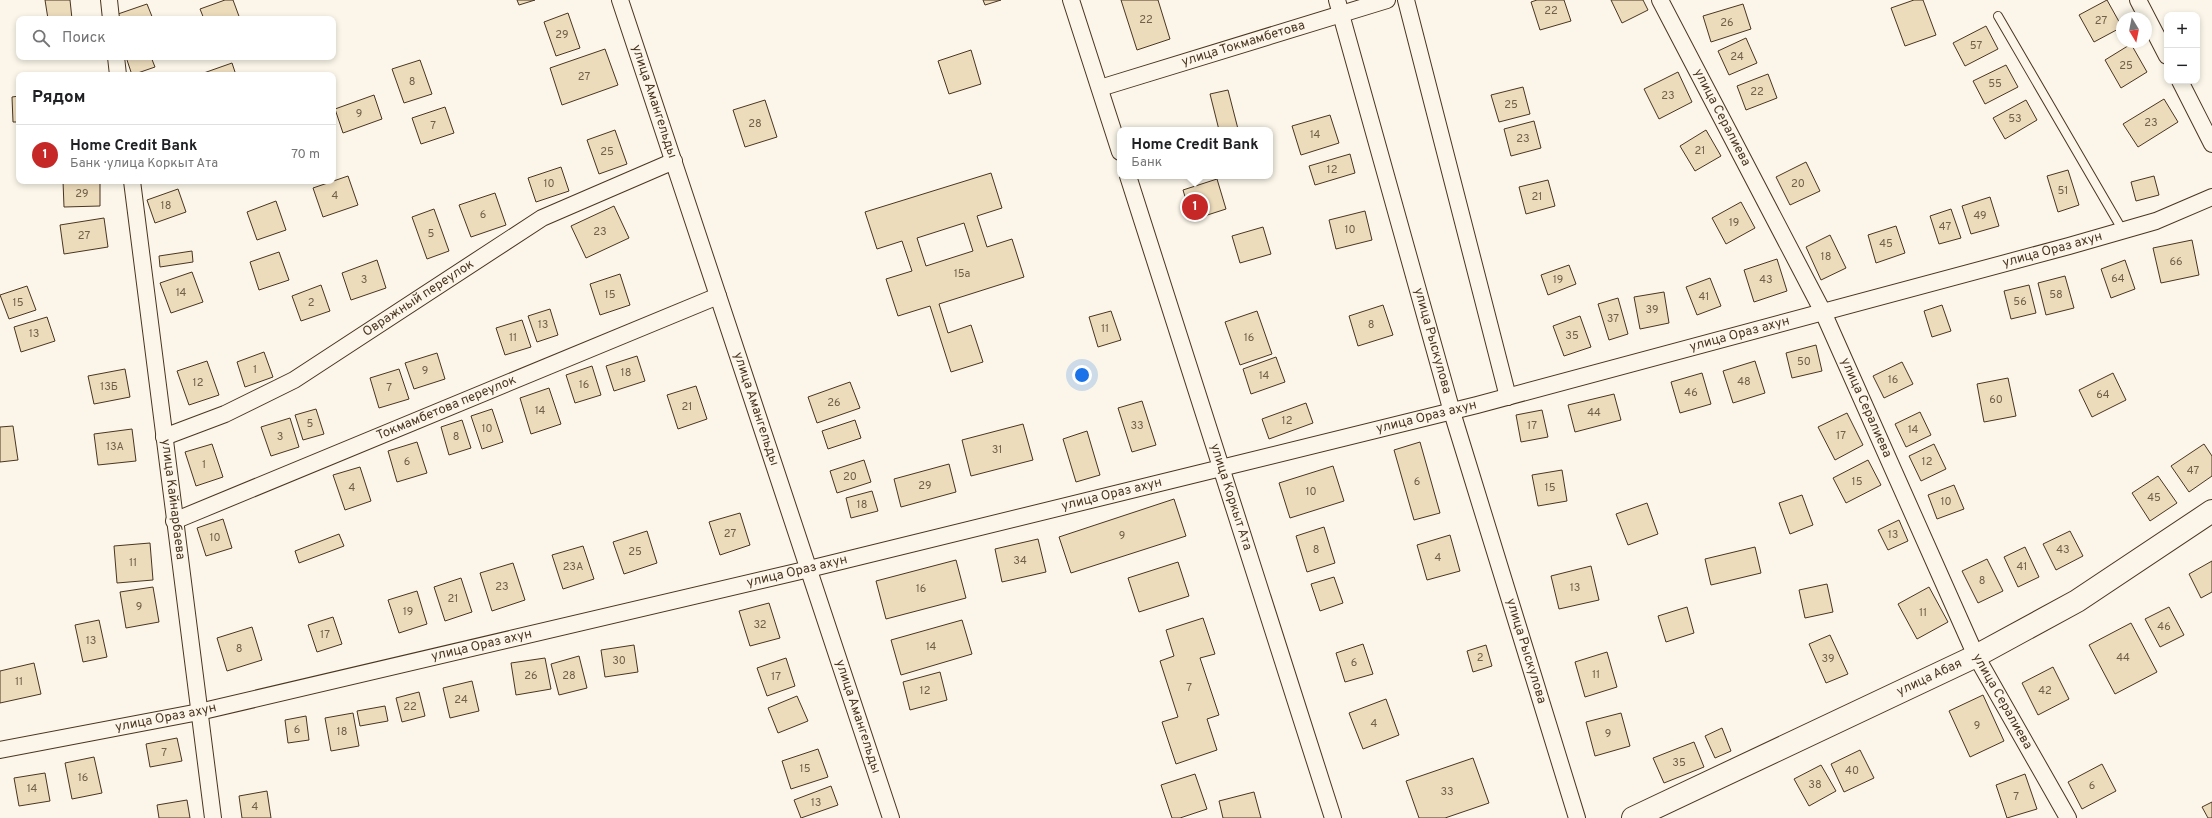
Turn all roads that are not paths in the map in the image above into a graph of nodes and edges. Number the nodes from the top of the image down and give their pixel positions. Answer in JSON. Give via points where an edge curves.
{"nodes":[{"id":1,"x":109,"y":0,"type":"edge"},
{"id":2,"x":620,"y":0,"type":"edge"},
{"id":3,"x":1071,"y":0,"type":"edge"},
{"id":4,"x":1386,"y":0,"type":"edge"},
{"id":5,"x":1406,"y":0,"type":"edge"},
{"id":6,"x":1660,"y":0,"type":"edge"},
{"id":7,"x":2138,"y":0,"type":"edge"},
{"id":8,"x":1339,"y":7,"type":"edge"},
{"id":9,"x":111,"y":16,"type":"edge"},
{"id":10,"x":1998,"y":16,"type":"dead end"},
{"id":11,"x":2164,"y":50,"type":"edge"},
{"id":12,"x":116,"y":60,"type":"edge"},
{"id":13,"x":118,"y":72,"type":"edge"},
{"id":14,"x":2182,"y":84,"type":"edge"},
{"id":15,"x":1100,"y":88,"type":"junction"},
{"id":16,"x":1117,"y":142,"type":"edge"},
{"id":17,"x":2212,"y":144,"type":"edge"},
{"id":18,"x":674,"y":161,"type":"junction"},
{"id":19,"x":1129,"y":179,"type":"edge"},
{"id":20,"x":132,"y":184,"type":"edge"},
{"id":21,"x":2212,"y":197,"type":"edge"},
{"id":22,"x":2123,"y":231,"type":"junction"},
{"id":23,"x":718,"y":296,"type":"junction"},
{"id":24,"x":1823,"y":312,"type":"junction"},
{"id":25,"x":1508,"y":397,"type":"junction"},
{"id":26,"x":1452,"y":412,"type":"junction"},
{"id":27,"x":164,"y":437,"type":"junction"},
{"id":28,"x":1221,"y":468,"type":"junction"},
{"id":29,"x":2212,"y":511,"type":"edge"},
{"id":30,"x":174,"y":521,"type":"junction"},
{"id":31,"x":808,"y":569,"type":"junction"},
{"id":32,"x":1976,"y":656,"type":"junction"},
{"id":33,"x":199,"y":712,"type":"junction"},
{"id":34,"x":0,"y":750,"type":"edge"},
{"id":35,"x":213,"y":818,"type":"edge"},
{"id":36,"x":891,"y":818,"type":"edge"},
{"id":37,"x":1333,"y":818,"type":"edge"},
{"id":38,"x":1577,"y":818,"type":"edge"},
{"id":39,"x":1633,"y":818,"type":"edge"},
{"id":40,"x":2068,"y":818,"type":"edge"}],
"edges":[{"from":1,"to":9,"type":"street"},
{"from":2,"to":18,"type":"street","name":"улица Амангельды"},
{"from":3,"to":15,"type":"street"},
{"from":4,"to":8,"type":"street","name":"улица Токмамбетова"},
{"from":5,"to":25,"type":"street"},
{"from":6,"to":24,"type":"street","name":"улица Сералиева"},
{"from":7,"to":11,"type":"street"},
{"from":8,"to":15,"type":"street","name":"улица Токмамбетова"},
{"from":8,"to":26,"type":"street","name":"улица Рыскулова"},
{"from":10,"to":22,"type":"lane"},
{"from":12,"to":13,"type":"street"},
{"from":14,"to":17,"type":"street"},
{"from":15,"to":16,"type":"street"},
{"from":18,"to":23,"type":"street","name":"улица Амангельды"},
{"from":18,"to":27,"type":"street","name":"Овражный переулок","via":[[542,218],[294,380],[225,414]]},
{"from":19,"to":28,"type":"street","name":"улица Коркыт Ата"},
{"from":20,"to":27,"type":"street","name":"улица Кайнарбаева"},
{"from":21,"to":22,"type":"street","name":"улица Ораз ахун","via":[[2156,221]]},
{"from":22,"to":24,"type":"street","name":"улица Ораз ахун"},
{"from":23,"to":30,"type":"street","name":"Токмамбетова переулок"},
{"from":23,"to":31,"type":"street","name":"улица Амангельды"},
{"from":24,"to":25,"type":"street","name":"улица Ораз ахун"},
{"from":24,"to":32,"type":"street","name":"улица Сералиева"},
{"from":25,"to":26,"type":"street","name":"улица Ораз ахун"},
{"from":26,"to":28,"type":"street","name":"улица Ораз ахун"},
{"from":26,"to":38,"type":"street","name":"улица Рыскулова"},
{"from":27,"to":30,"type":"street","name":"улица Кайнарбаева"},
{"from":28,"to":31,"type":"street","name":"улица Ораз ахун"},
{"from":28,"to":37,"type":"street","name":"улица Коркыт Ата"},
{"from":29,"to":32,"type":"street","name":"улица Абая","via":[[2077,601]]},
{"from":30,"to":33,"type":"street","name":"улица Кайнарбаева"},
{"from":31,"to":33,"type":"street","name":"улица Ораз ахун"},
{"from":31,"to":36,"type":"street","name":"улица Амангельды"},
{"from":32,"to":39,"type":"street","name":"улица Абая"},
{"from":32,"to":40,"type":"street","name":"улица Сералиева"},
{"from":33,"to":34,"type":"street","name":"улица Ораз ахун"},
{"from":33,"to":35,"type":"street","name":"улица Кайнарбаева"}]}
